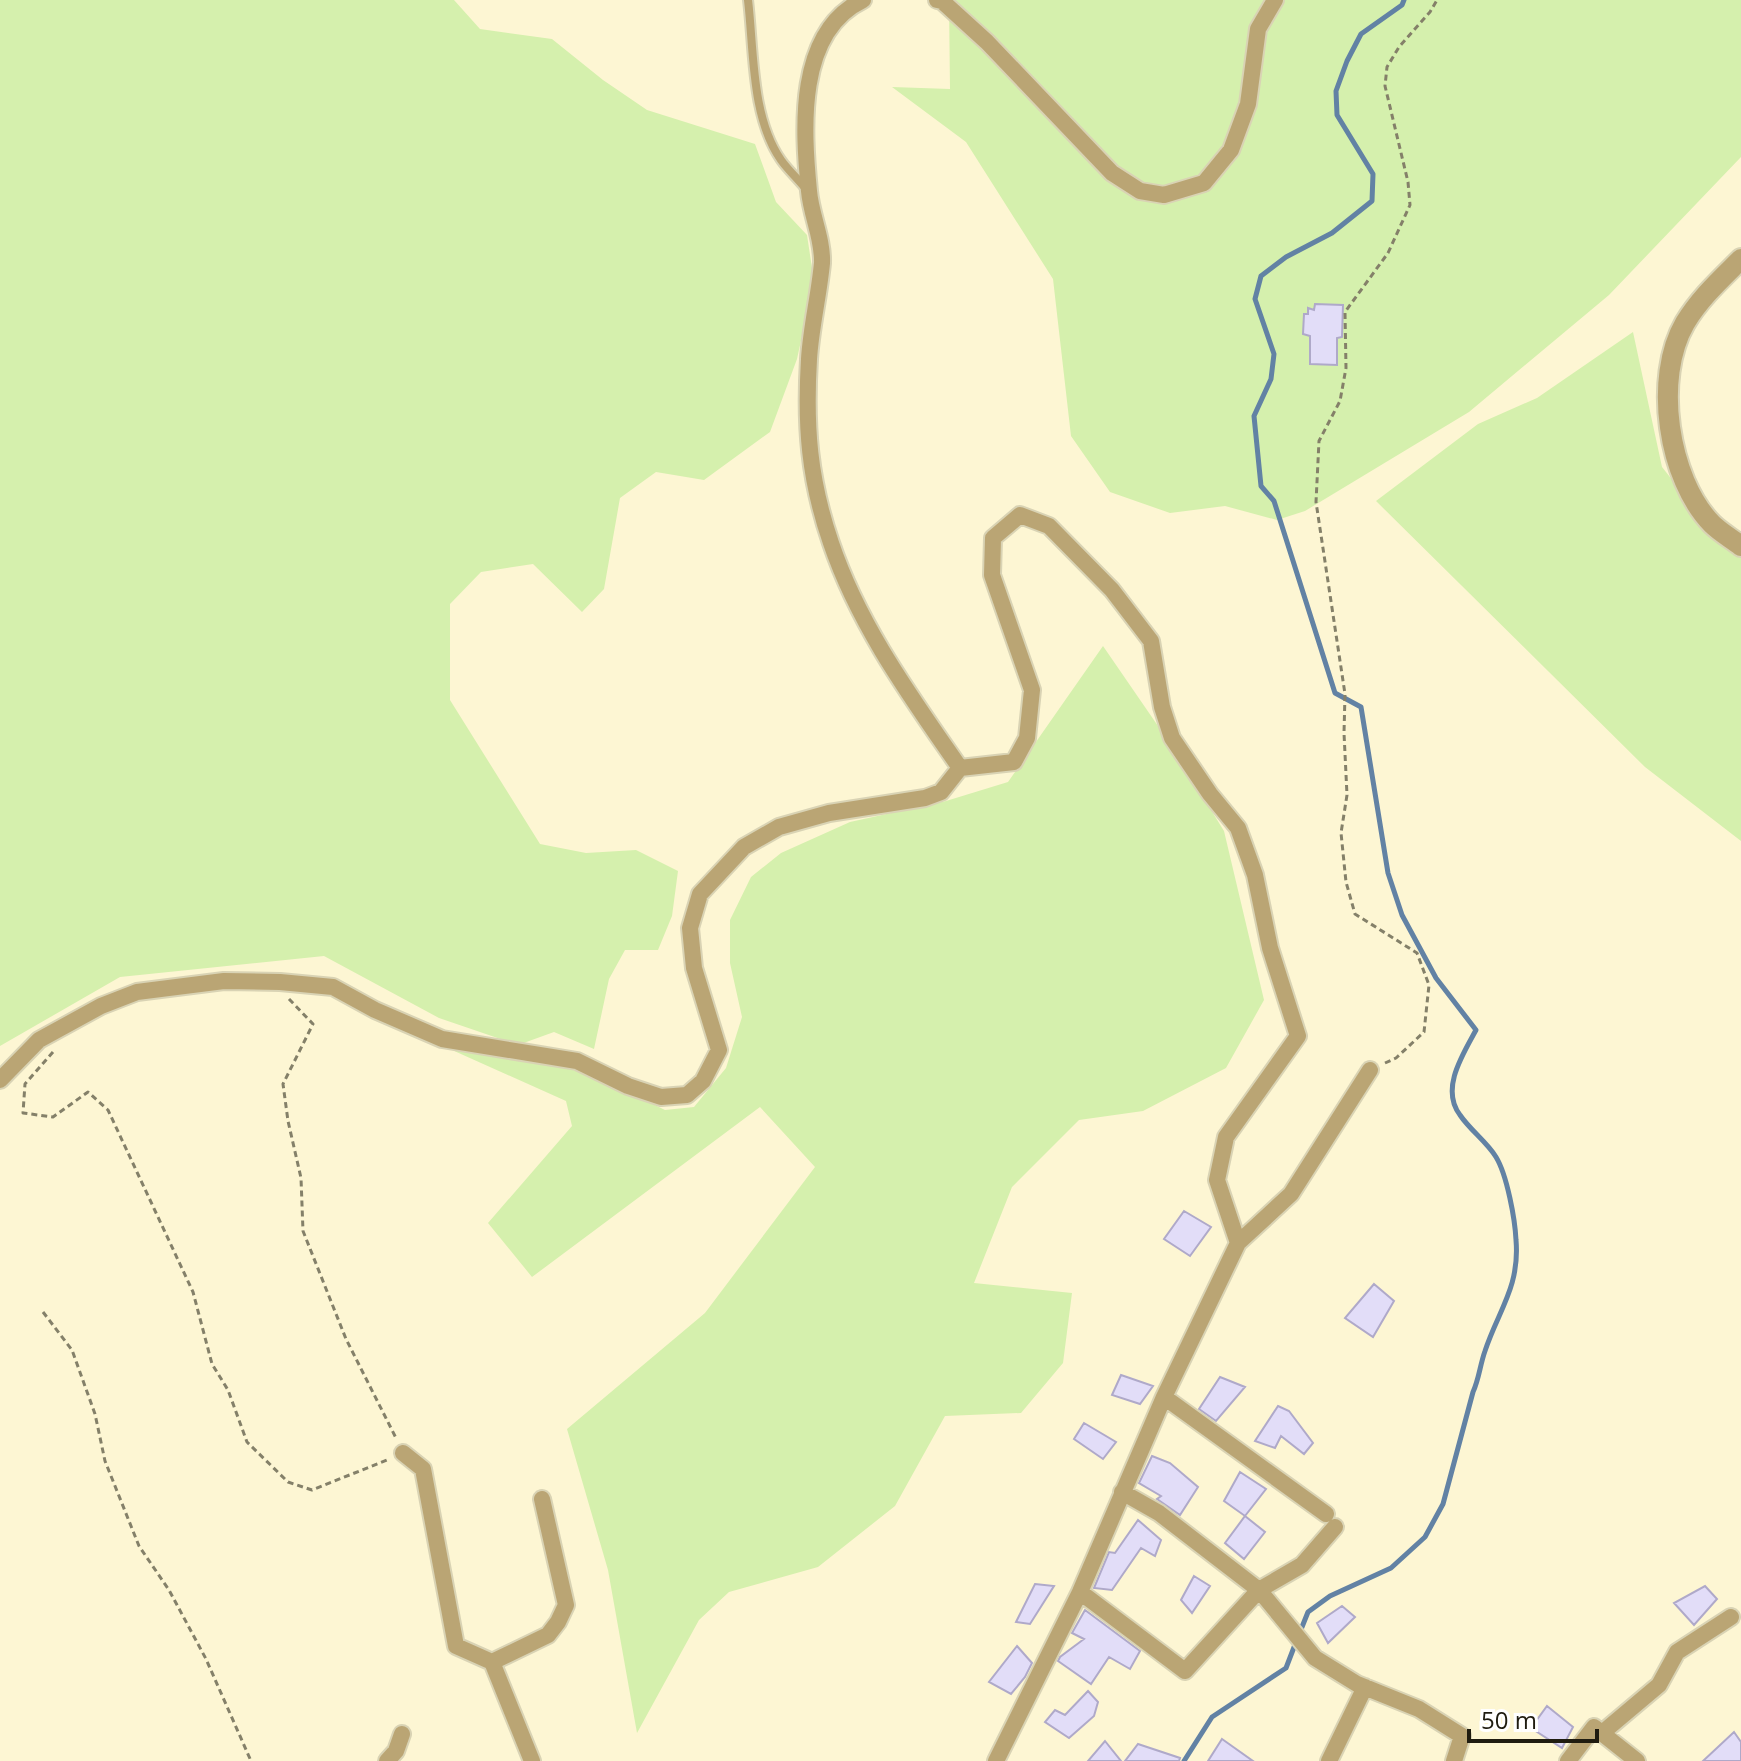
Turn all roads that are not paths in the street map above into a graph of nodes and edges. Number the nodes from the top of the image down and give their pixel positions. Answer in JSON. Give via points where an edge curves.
{"nodes":[{"id":1,"x":748,"y":0,"type":"edge"},
{"id":2,"x":863,"y":0,"type":"edge"},
{"id":3,"x":937,"y":0,"type":"edge"},
{"id":4,"x":1275,"y":0,"type":"edge"},
{"id":5,"x":809,"y":192,"type":"junction"},
{"id":6,"x":1741,"y":259,"type":"edge"},
{"id":7,"x":1741,"y":546,"type":"edge"},
{"id":8,"x":960,"y":768,"type":"junction"},
{"id":9,"x":1370,"y":1070,"type":"road end"},
{"id":10,"x":0,"y":1080,"type":"edge"},
{"id":11,"x":1238,"y":1243,"type":"junction"},
{"id":12,"x":1164,"y":1397,"type":"junction"},
{"id":13,"x":403,"y":1453,"type":"road end"},
{"id":14,"x":1122,"y":1492,"type":"junction"},
{"id":15,"x":542,"y":1499,"type":"dead end"},
{"id":16,"x":1259,"y":1590,"type":"junction"},
{"id":17,"x":1080,"y":1592,"type":"junction"},
{"id":18,"x":1731,"y":1617,"type":"dead end"},
{"id":19,"x":492,"y":1662,"type":"junction"},
{"id":20,"x":1365,"y":1687,"type":"junction"},
{"id":21,"x":1602,"y":1733,"type":"junction"},
{"id":22,"x":402,"y":1734,"type":"dead end"},
{"id":23,"x":387,"y":1761,"type":"edge"},
{"id":24,"x":532,"y":1761,"type":"edge"},
{"id":25,"x":996,"y":1761,"type":"edge"},
{"id":26,"x":1329,"y":1761,"type":"edge"},
{"id":27,"x":1454,"y":1761,"type":"edge"},
{"id":28,"x":1568,"y":1761,"type":"edge"},
{"id":29,"x":1637,"y":1761,"type":"edge"}],
"edges":[{"from":1,"to":5,"type":"lane","via":[[755,78],[767,131],[780,160]]},
{"from":2,"to":5,"type":"street","via":[[839,16],[813,61],[806,94]]},
{"from":3,"to":4,"type":"street","via":[[987,42],[1112,173],[1140,191],[1164,195],[1204,183],[1231,150],[1248,104],[1258,29]]},
{"from":5,"to":8,"type":"street","via":[[822,259],[809,357],[807,446],[815,493],[859,609],[890,666]]},
{"from":6,"to":7,"type":"street","via":[[1684,325],[1672,357],[1668,395],[1678,464],[1692,496],[1712,524]]},
{"from":8,"to":10,"type":"street","via":[[941,792],[925,798],[779,827],[744,847],[700,894],[690,928],[694,968],[719,1050],[703,1081],[687,1095],[661,1097],[577,1061],[442,1039],[333,987],[280,982],[224,981],[137,992],[39,1040]]},
{"from":8,"to":11,"type":"street","via":[[1014,762],[1027,738],[1032,690],[992,575],[993,538],[1020,515],[1049,526],[1112,590],[1151,641],[1172,738],[1238,828],[1255,875],[1270,948],[1298,1036],[1226,1137],[1217,1180]]},
{"from":9,"to":11,"type":"street","via":[[1291,1194]]},
{"from":11,"to":12,"type":"street"},
{"from":12,"to":14,"type":"street"},
{"from":12,"to":16,"type":"street","via":[[1330,1521],[1302,1565]]},
{"from":13,"to":19,"type":"street","via":[[423,1469],[456,1646]]},
{"from":14,"to":16,"type":"street","via":[[1159,1513]]},
{"from":14,"to":17,"type":"street"},
{"from":15,"to":19,"type":"street","via":[[566,1605],[548,1635]]},
{"from":16,"to":17,"type":"street","via":[[1185,1671]]},
{"from":16,"to":20,"type":"street","via":[[1315,1658]]},
{"from":17,"to":25,"type":"street"},
{"from":18,"to":21,"type":"street","via":[[1677,1652],[1659,1685]]},
{"from":19,"to":24,"type":"street"},
{"from":20,"to":26,"type":"street"},
{"from":20,"to":27,"type":"street","via":[[1419,1709],[1462,1736]]},
{"from":21,"to":28,"type":"street","via":[[1594,1727]]},
{"from":21,"to":29,"type":"street"},
{"from":22,"to":23,"type":"street"}]}
